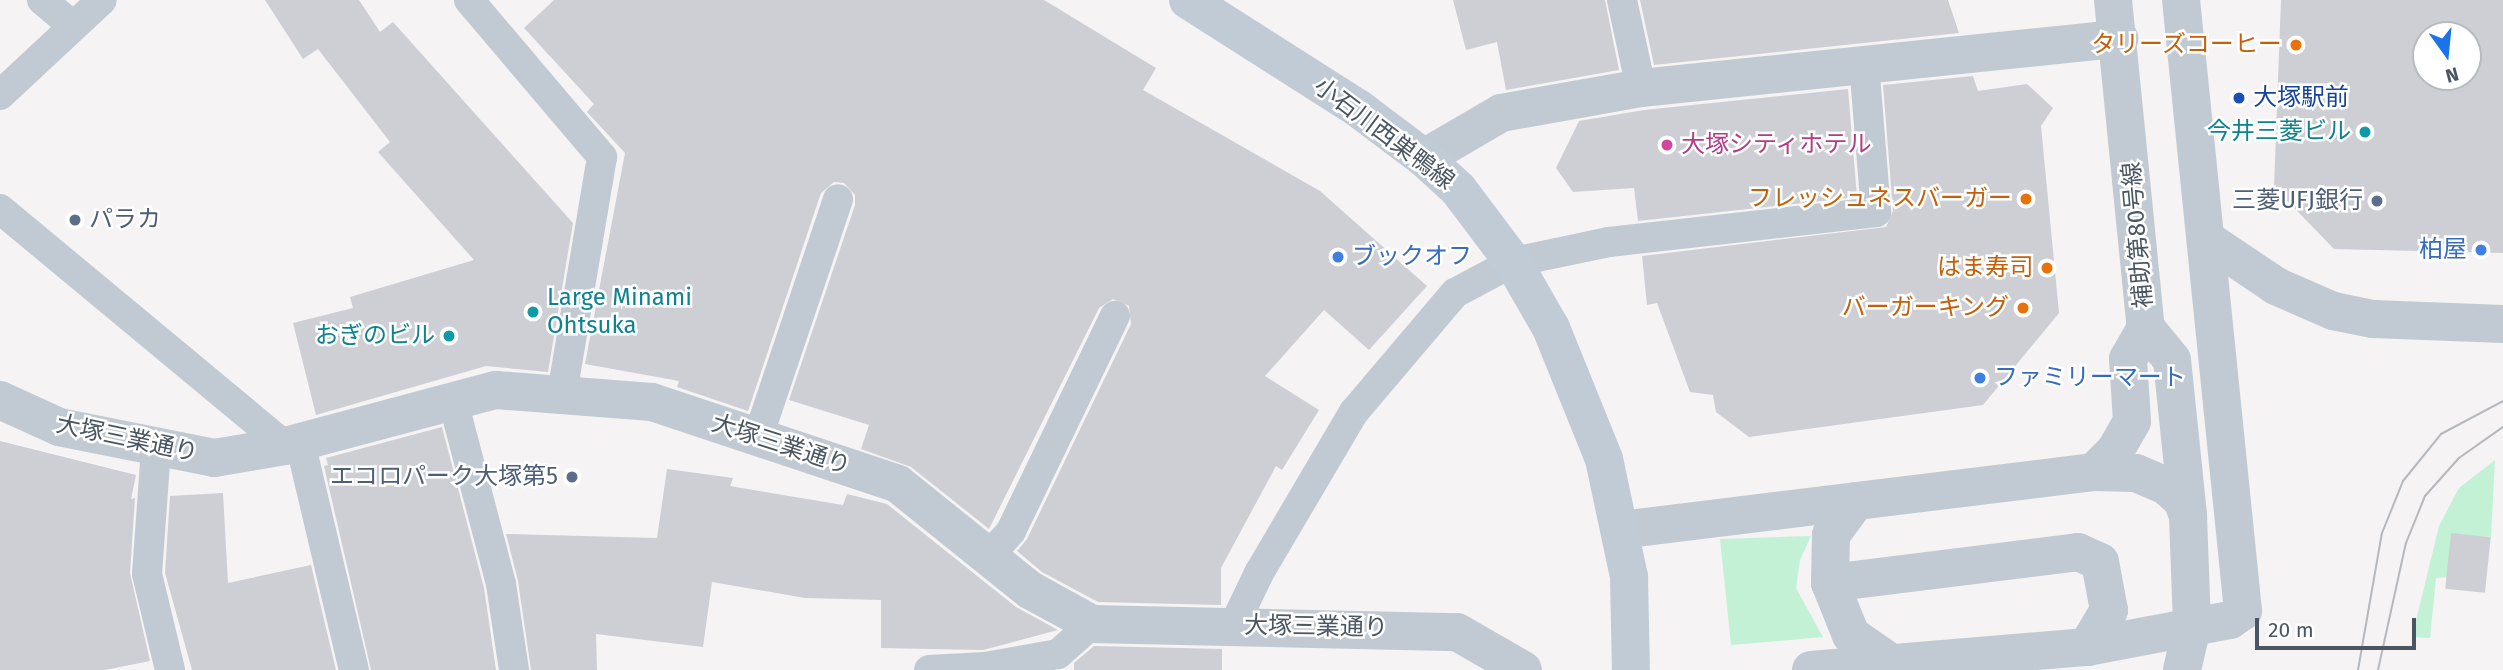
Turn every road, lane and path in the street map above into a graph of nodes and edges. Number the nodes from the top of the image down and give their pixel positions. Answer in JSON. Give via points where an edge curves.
{"nodes":[{"id":1,"x":42,"y":0,"type":"edge"},
{"id":2,"x":102,"y":0,"type":"edge"},
{"id":3,"x":1188,"y":0,"type":"edge"},
{"id":4,"x":1622,"y":0,"type":"edge"},
{"id":5,"x":2113,"y":0,"type":"edge"},
{"id":6,"x":2180,"y":0,"type":"edge"},
{"id":7,"x":480,"y":4,"type":"edge"},
{"id":8,"x":73,"y":26,"type":"junction"},
{"id":9,"x":2119,"y":39,"type":"junction"},
{"id":10,"x":1864,"y":64,"type":"junction"},
{"id":11,"x":1641,"y":88,"type":"junction"},
{"id":12,"x":0,"y":94,"type":"edge"},
{"id":13,"x":1424,"y":158,"type":"junction"},
{"id":14,"x":838,"y":199,"type":"dead end"},
{"id":15,"x":0,"y":209,"type":"edge"},
{"id":16,"x":2206,"y":239,"type":"junction"},
{"id":17,"x":1513,"y":262,"type":"junction"},
{"id":18,"x":1115,"y":316,"type":"dead end"},
{"id":19,"x":2503,"y":324,"type":"edge"},
{"id":20,"x":2146,"y":328,"type":"junction"},
{"id":21,"x":562,"y":393,"type":"junction"},
{"id":22,"x":0,"y":400,"type":"edge"},
{"id":23,"x":453,"y":401,"type":"junction"},
{"id":24,"x":757,"y":440,"type":"junction"},
{"id":25,"x":293,"y":444,"type":"junction"},
{"id":26,"x":156,"y":449,"type":"junction"},
{"id":27,"x":2094,"y":472,"type":"junction"},
{"id":28,"x":1856,"y":500,"type":"junction"},
{"id":29,"x":2188,"y":516,"type":"junction"},
{"id":30,"x":1621,"y":530,"type":"junction"},
{"id":31,"x":987,"y":558,"type":"junction"},
{"id":32,"x":1830,"y":583,"type":"junction"},
{"id":33,"x":1092,"y":624,"type":"junction"},
{"id":34,"x":1234,"y":625,"type":"junction"},
{"id":35,"x":2192,"y":627,"type":"junction"},
{"id":36,"x":2087,"y":647,"type":"junction"},
{"id":37,"x":1890,"y":662,"type":"junction"},
{"id":38,"x":170,"y":670,"type":"edge"},
{"id":39,"x":354,"y":670,"type":"edge"},
{"id":40,"x":514,"y":670,"type":"edge"},
{"id":41,"x":929,"y":670,"type":"edge"},
{"id":42,"x":1524,"y":670,"type":"edge"},
{"id":43,"x":1631,"y":670,"type":"edge"},
{"id":44,"x":1811,"y":670,"type":"edge"},
{"id":45,"x":2182,"y":670,"type":"edge"}],
"edges":[{"from":1,"to":8,"type":"lane"},
{"from":2,"to":8,"type":"lane"},
{"from":3,"to":13,"type":"main road","name":"小石川西巣鴨線","via":[[1359,109]]},
{"from":4,"to":11,"type":"lane"},
{"from":5,"to":9,"type":"street","name":"補助第80号線"},
{"from":6,"to":16,"type":"street"},
{"from":7,"to":21,"type":"lane","via":[[602,157]]},
{"from":8,"to":12,"type":"lane"},
{"from":9,"to":10,"type":"street"},
{"from":9,"to":20,"type":"street","name":"補助第80号線"},
{"from":10,"to":11,"type":"street"},
{"from":10,"to":17,"type":"lane","via":[[1876,212],[1608,242]]},
{"from":11,"to":13,"type":"street","via":[[1501,113]]},
{"from":13,"to":17,"type":"main road","name":"小石川西巣鴨線","via":[[1458,189]]},
{"from":14,"to":24,"type":"lane"},
{"from":15,"to":25,"type":"lane"},
{"from":16,"to":19,"type":"street","via":[[2276,286],[2333,311],[2373,318]]},
{"from":16,"to":35,"type":"street","via":[[2245,592],[2243,611],[2230,620]]},
{"from":17,"to":30,"type":"main road","name":"小石川西巣鴨線","via":[[1551,328],[1582,398]]},
{"from":17,"to":34,"type":"lane","via":[[1445,301],[1354,412],[1259,573]]},
{"from":18,"to":31,"type":"lane","via":[[1011,531]]},
{"from":20,"to":27,"type":"street","via":[[2128,359],[2132,421],[2115,451]]},
{"from":20,"to":29,"type":"street","name":"補助第80号線","via":[[2172,360]]},
{"from":21,"to":23,"type":"street","name":"大塚三業通り","via":[[496,390]]},
{"from":21,"to":24,"type":"street","name":"大塚三業通り","via":[[652,402]]},
{"from":22,"to":26,"type":"street","name":"大塚三業通り","via":[[59,427]]},
{"from":23,"to":25,"type":"street","name":"大塚三業通り"},
{"from":23,"to":40,"type":"lane","via":[[501,584]]},
{"from":24,"to":31,"type":"street","name":"大塚三業通り","via":[[898,484]]},
{"from":25,"to":26,"type":"street","name":"大塚三業通り","via":[[214,458]]},
{"from":25,"to":39,"type":"lane"},
{"from":26,"to":38,"type":"lane","via":[[147,574]]},
{"from":27,"to":28,"type":"street"},
{"from":27,"to":29,"type":"street","via":[[2136,473],[2166,486],[2182,500]]},
{"from":28,"to":30,"type":"street"},
{"from":28,"to":32,"type":"street","via":[[1830,535]]},
{"from":29,"to":35,"type":"street","name":"補助第80号線"},
{"from":30,"to":43,"type":"main road","name":"小石川西巣鴨線","via":[[1629,577]]},
{"from":31,"to":33,"type":"street","name":"大塚三業通り","via":[[1030,590]]},
{"from":32,"to":36,"type":"street","via":[[2078,552],[2100,562],[2109,610]]},
{"from":32,"to":37,"type":"street","via":[[1851,635]]},
{"from":33,"to":34,"type":"street","name":"大塚三業通り"},
{"from":33,"to":41,"type":"lane","via":[[1058,653],[985,667]]},
{"from":34,"to":42,"type":"street","name":"大塚三業通り","via":[[1457,632]]},
{"from":35,"to":36,"type":"street"},
{"from":35,"to":45,"type":"street","name":"補助第80号線"},
{"from":36,"to":37,"type":"street"},
{"from":37,"to":44,"type":"street"}]}
